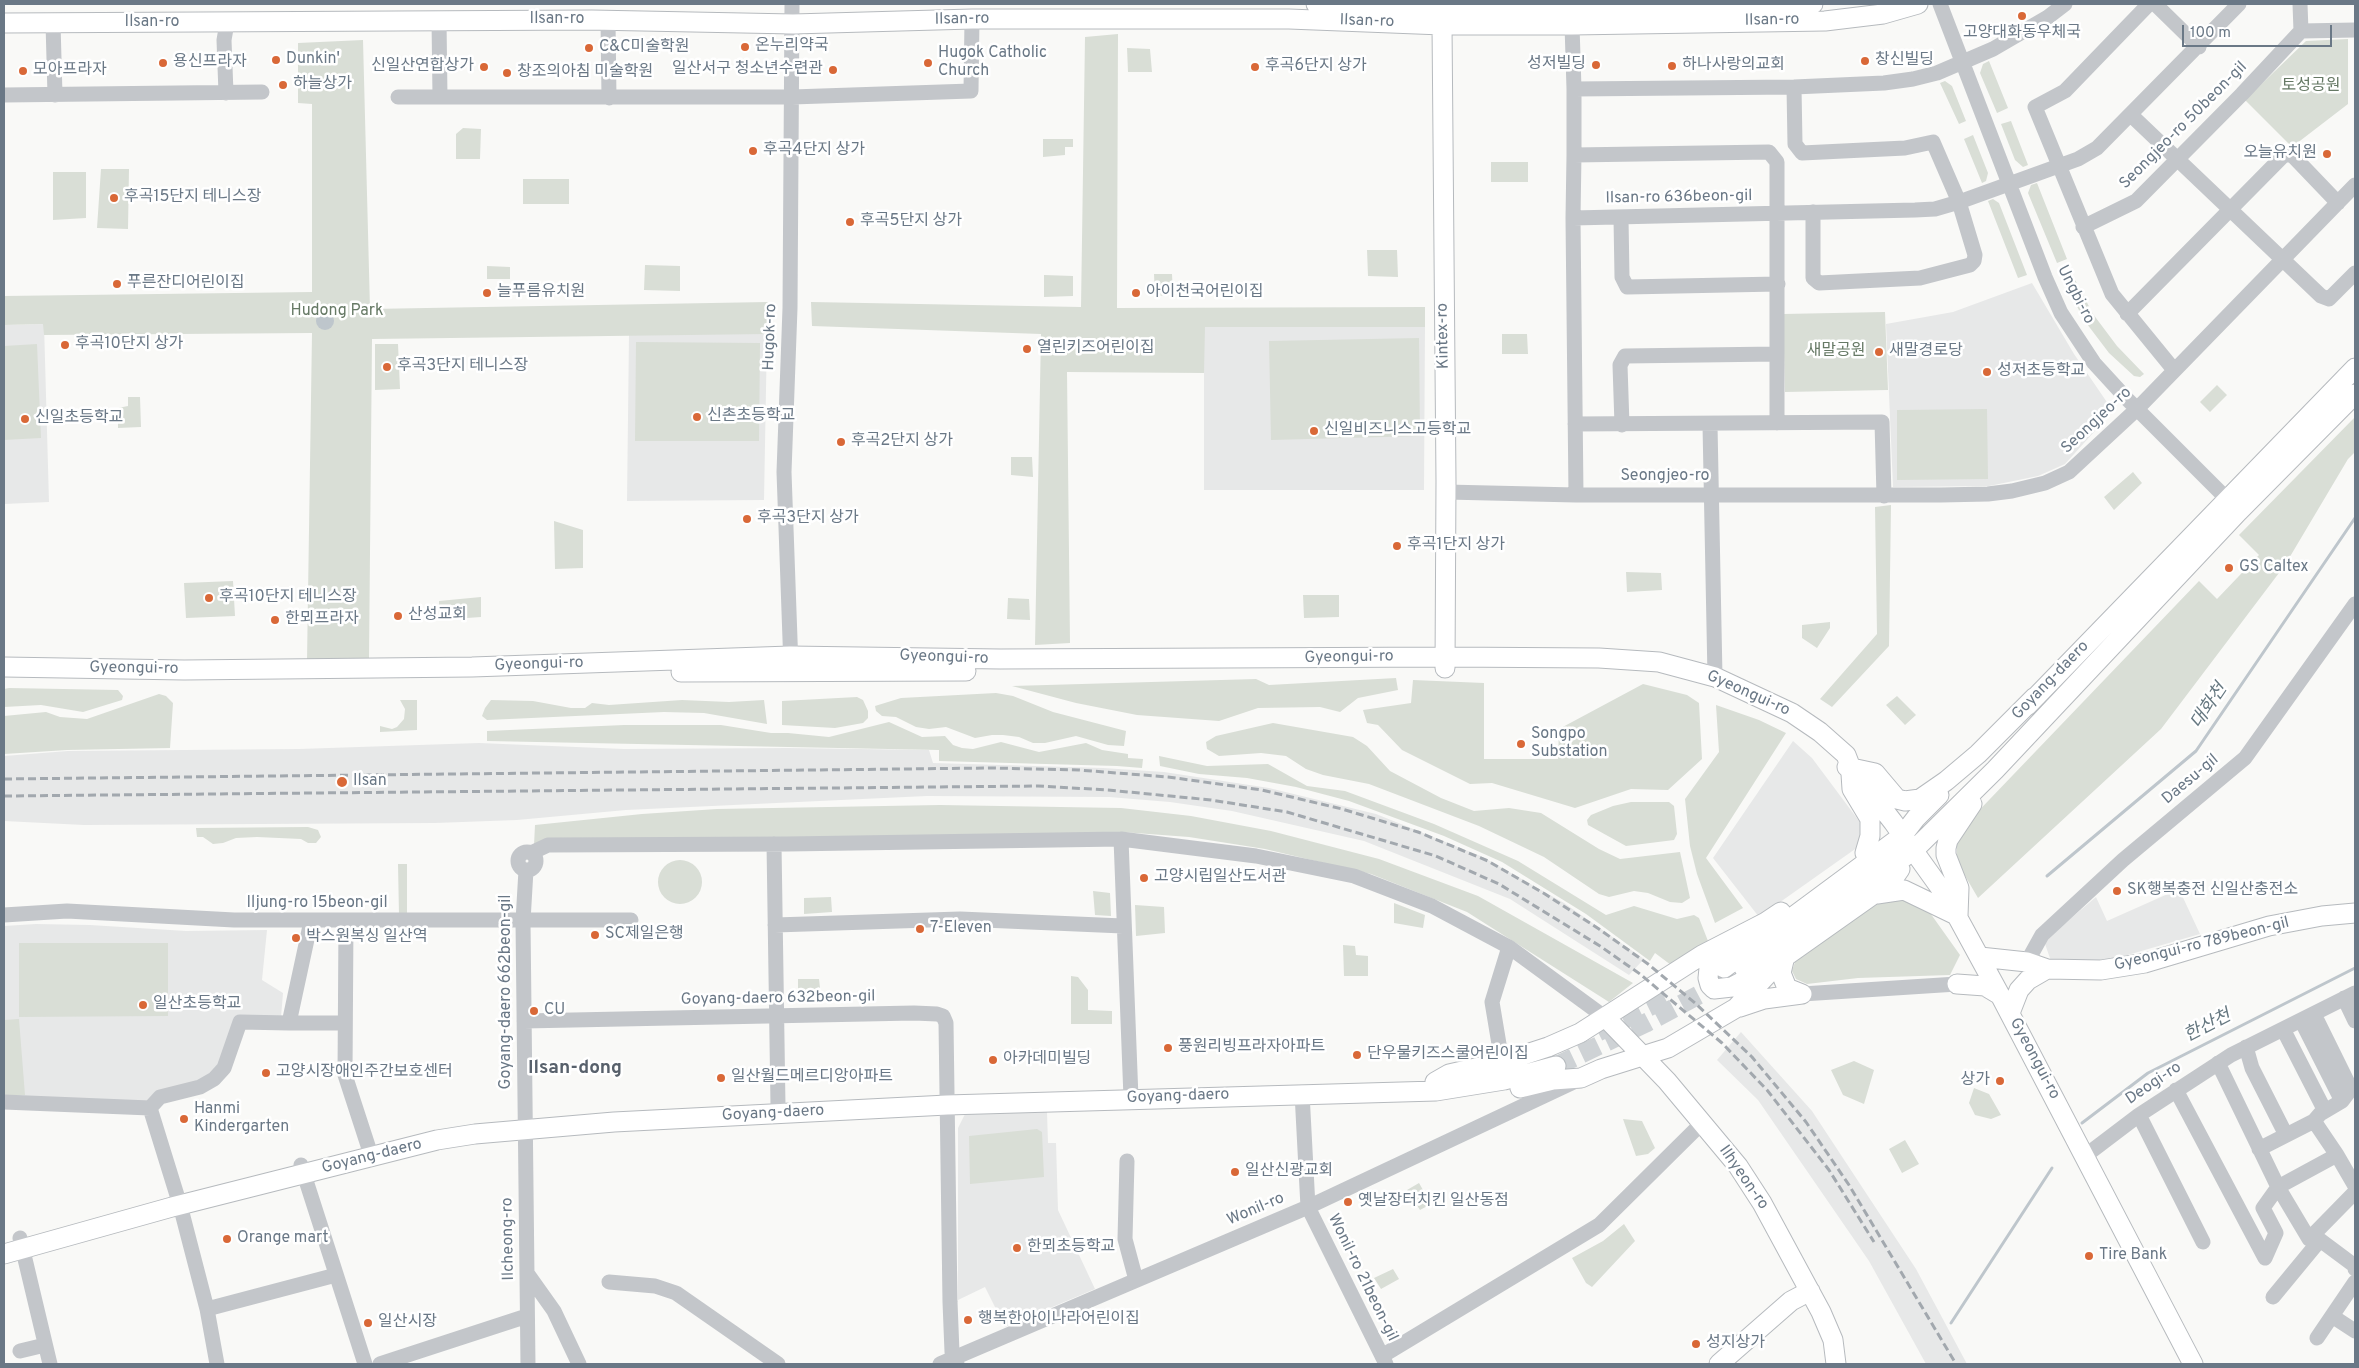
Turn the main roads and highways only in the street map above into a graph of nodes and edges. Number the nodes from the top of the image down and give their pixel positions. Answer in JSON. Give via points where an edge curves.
{"nodes":[{"id":1,"x":1316,"y":4,"type":"edge"},
{"id":2,"x":1813,"y":4,"type":"edge"},
{"id":3,"x":1918,"y":4,"type":"edge"},
{"id":4,"x":1573,"y":12,"type":"edge"},
{"id":5,"x":1440,"y":13,"type":"edge"},
{"id":6,"x":4,"y":23,"type":"edge"},
{"id":7,"x":2355,"y":368,"type":"edge"},
{"id":8,"x":2355,"y":394,"type":"edge"},
{"id":9,"x":1445,"y":662,"type":"junction"},
{"id":10,"x":790,"y":663,"type":"junction"},
{"id":11,"x":4,"y":667,"type":"edge"},
{"id":12,"x":4,"y":675,"type":"edge"},
{"id":13,"x":2036,"y":697,"type":"junction"},
{"id":14,"x":1851,"y":768,"type":"junction"},
{"id":15,"x":1995,"y":770,"type":"junction"},
{"id":16,"x":1908,"y":843,"type":"junction"},
{"id":17,"x":1865,"y":853,"type":"junction"},
{"id":18,"x":1871,"y":896,"type":"junction"},
{"id":19,"x":2355,"y":913,"type":"edge"},
{"id":20,"x":1958,"y":916,"type":"junction"},
{"id":21,"x":1766,"y":922,"type":"junction"},
{"id":22,"x":1978,"y":952,"type":"junction"},
{"id":23,"x":1784,"y":958,"type":"junction"},
{"id":24,"x":2047,"y":969,"type":"junction"},
{"id":25,"x":1726,"y":973,"type":"tunnel mouth"},
{"id":26,"x":2000,"y":995,"type":"junction"},
{"id":27,"x":1736,"y":1008,"type":"junction"},
{"id":28,"x":2010,"y":1012,"type":"junction"},
{"id":29,"x":1606,"y":1018,"type":"junction"},
{"id":30,"x":1642,"y":1058,"type":"junction"},
{"id":31,"x":1554,"y":1059,"type":"tunnel mouth"},
{"id":32,"x":1436,"y":1086,"type":"junction"},
{"id":33,"x":1131,"y":1095,"type":"junction"},
{"id":34,"x":947,"y":1102,"type":"junction"},
{"id":35,"x":525,"y":1121,"type":"junction"},
{"id":36,"x":15,"y":1243,"type":"edge"},
{"id":37,"x":4,"y":1254,"type":"edge"},
{"id":38,"x":1810,"y":1291,"type":"junction"},
{"id":39,"x":1719,"y":1364,"type":"edge"},
{"id":40,"x":1836,"y":1364,"type":"edge"},
{"id":41,"x":2193,"y":1364,"type":"edge"}],
"edges":[{"from":1,"to":5,"type":"main road","name":"Ilsan-ro"},
{"from":2,"to":4,"type":"main road","name":"Ilsan-ro"},
{"from":3,"to":4,"type":"main road","name":"Ilsan-ro","via":[[1884,14],[1825,20]]},
{"from":4,"to":5,"type":"main road","name":"Ilsan-ro"},
{"from":5,"to":6,"type":"main road","name":"Ilsan-ro","via":[[1289,19],[972,19],[793,24],[439,20]]},
{"from":5,"to":9,"type":"main road","name":"Kintex-ro"},
{"from":7,"to":13,"type":"main road","name":"Goyang-daero"},
{"from":8,"to":15,"type":"main road","name":"Goyang-daero","via":[[2238,512]]},
{"from":9,"to":10,"type":"main road","name":"Gyeongui-ro","via":[[1000,659]]},
{"from":9,"to":14,"type":"main road","name":"Gyeongui-ro","via":[[1658,671],[1713,686],[1782,717],[1815,738],[1836,763]]},
{"from":9,"to":14,"type":"main road","name":"Gyeongui-ro","via":[[1599,658],[1659,662],[1715,677],[1792,713],[1846,755]]},
{"from":10,"to":11,"type":"main road","name":"Gyeongui-ro","via":[[194,670]]},
{"from":10,"to":12,"type":"main road","name":"Gyeongui-ro","via":[[472,675]]},
{"from":13,"to":14,"type":"main road","via":[[1978,754],[1920,799],[1897,799],[1875,773]]},
{"from":13,"to":16,"type":"main road","name":"Goyang-daero","via":[[1916,818]]},
{"from":14,"to":16,"type":"main road","name":"Gyeongui-ro"},
{"from":14,"to":17,"type":"main road","via":[[1852,788],[1870,819]]},
{"from":15,"to":16,"type":"main road","name":"Goyang-daero"},
{"from":15,"to":20,"type":"main road","via":[[1948,840],[1946,855],[1959,888]]},
{"from":16,"to":17,"type":"main road"},
{"from":16,"to":18,"type":"main road","via":[[1891,882]]},
{"from":16,"to":20,"type":"main road","name":"Gyeongui-ro"},
{"from":16,"to":25,"type":"main road","name":"Goyang-daero"},
{"from":17,"to":21,"type":"main road"},
{"from":18,"to":20,"type":"main road","via":[[1904,890]]},
{"from":18,"to":23,"type":"main road"},
{"from":19,"to":24,"type":"main road","name":"Gyeongui-ro 789beon-gil","via":[[2269,926],[2145,963],[2101,970]]},
{"from":20,"to":22,"type":"main road","name":"Gyeongui-ro"},
{"from":21,"to":23,"type":"main road","via":[[1714,961],[1709,968],[1710,985],[1714,989],[1732,988]]},
{"from":21,"to":29,"type":"main road","via":[[1702,955]]},
{"from":22,"to":24,"type":"main road","name":"Gyeongui-ro 789beon-gil"},
{"from":22,"to":26,"type":"main road","name":"Gyeongui-ro"},
{"from":22,"to":26,"type":"main road","via":[[1958,984],[1985,986]]},
{"from":23,"to":27,"type":"main road"},
{"from":23,"to":27,"type":"main road","via":[[1781,973],[1787,988],[1802,994],[1764,999]]},
{"from":24,"to":28,"type":"main road","via":[[2028,980],[2019,990]]},
{"from":26,"to":28,"type":"main road","name":"Gyeongui-ro"},
{"from":27,"to":30,"type":"main road","via":[[1668,1048]]},
{"from":28,"to":41,"type":"main road","name":"Gyeongui-ro"},
{"from":29,"to":30,"type":"main road","name":"Ilhyeon-ro"},
{"from":29,"to":32,"type":"main road","via":[[1548,1047],[1449,1074]]},
{"from":30,"to":32,"type":"main road","via":[[1581,1078],[1553,1080],[1494,1095],[1461,1099]]},
{"from":30,"to":38,"type":"main road","name":"Ilhyeon-ro","via":[[1667,1081],[1738,1166],[1762,1202]]},
{"from":31,"to":32,"type":"main road","name":"Goyang-daero","via":[[1504,1080]]},
{"from":32,"to":33,"type":"main road","name":"Goyang-daero"},
{"from":32,"to":33,"type":"main road","name":"Goyang-daero","via":[[1302,1093]]},
{"from":33,"to":34,"type":"main road","name":"Goyang-daero"},
{"from":34,"to":35,"type":"main road","name":"Goyang-daero"},
{"from":34,"to":35,"type":"main road","name":"Goyang-daero","via":[[778,1106]]},
{"from":35,"to":36,"type":"main road","name":"Goyang-daero","via":[[178,1197]]},
{"from":36,"to":37,"type":"main road","name":"Goyang-daero"},
{"from":38,"to":39,"type":"main road","via":[[1791,1301]]},
{"from":38,"to":40,"type":"main road","name":"Ilhyeon-ro","via":[[1832,1340]]}]}
